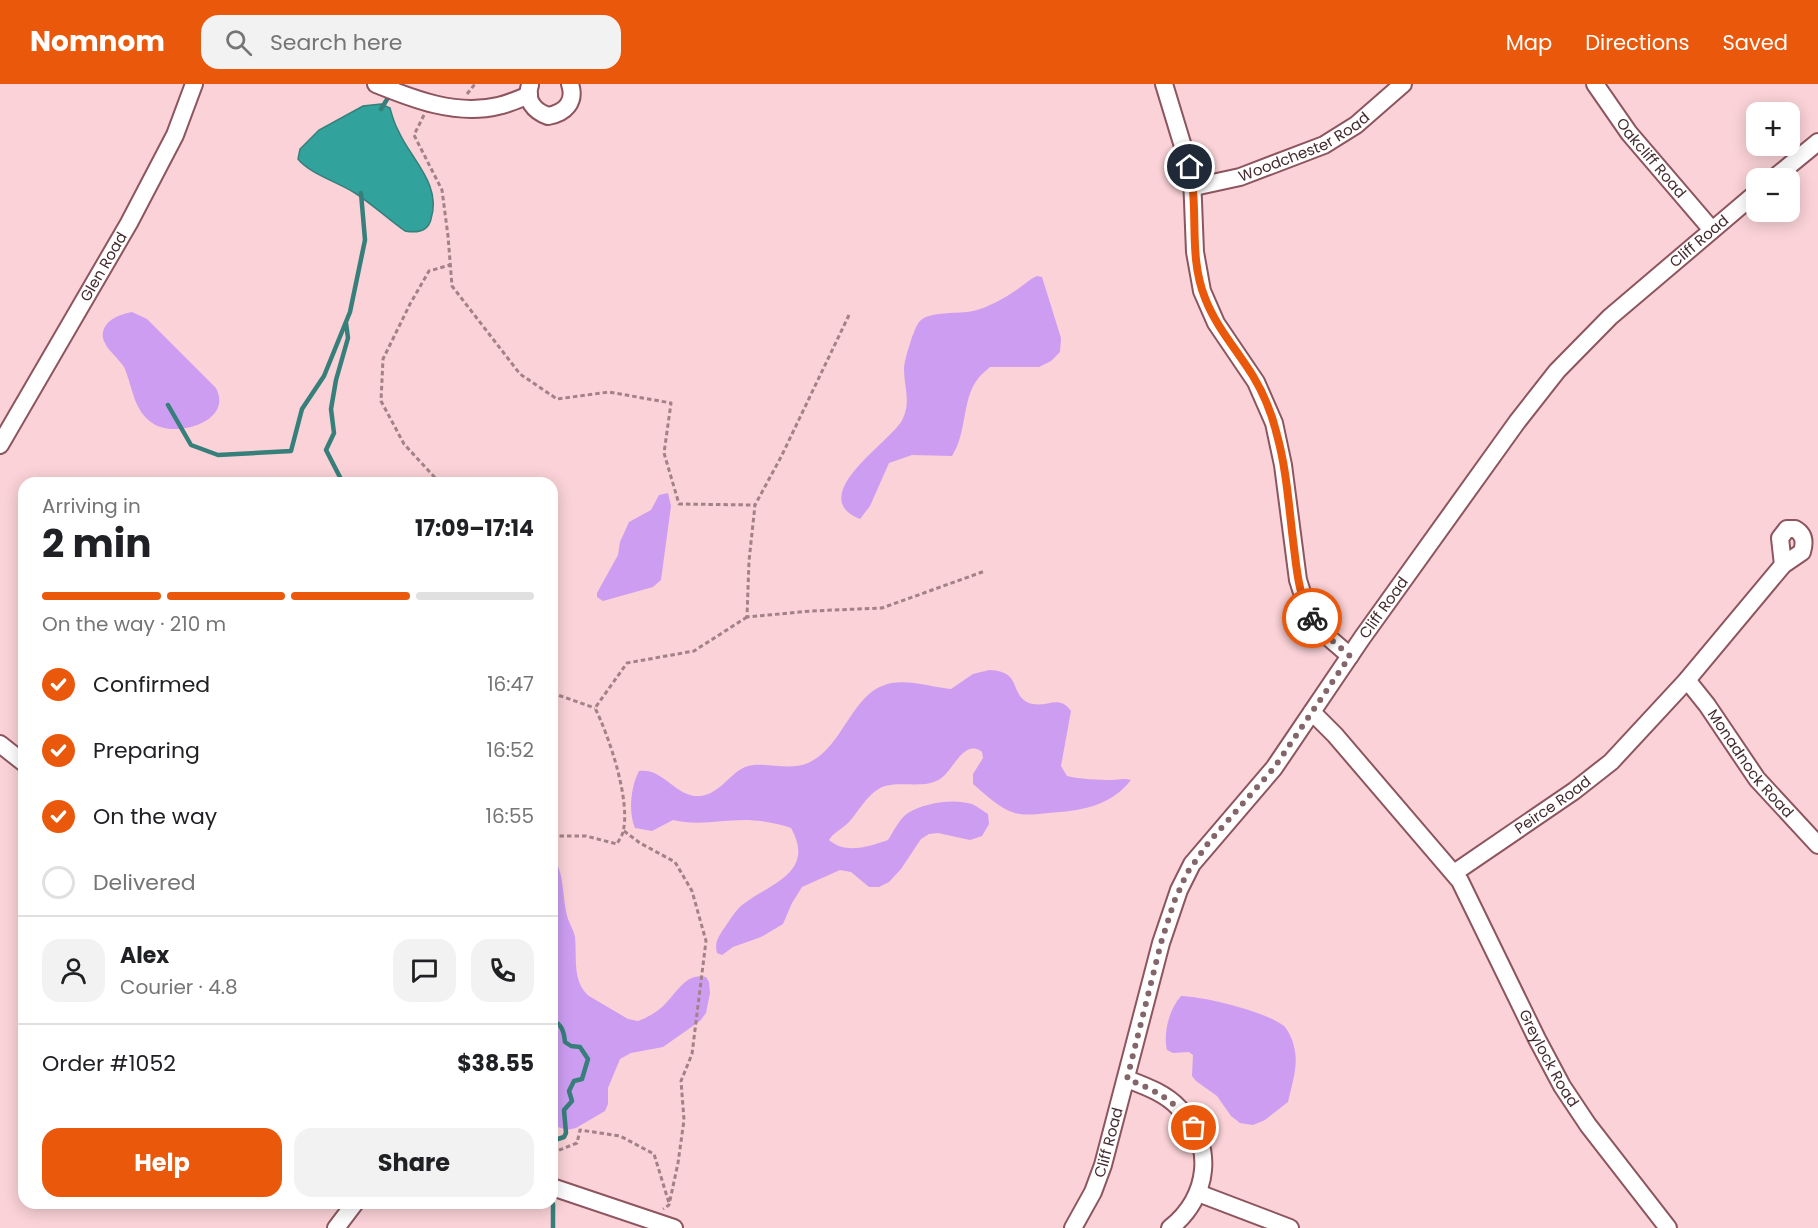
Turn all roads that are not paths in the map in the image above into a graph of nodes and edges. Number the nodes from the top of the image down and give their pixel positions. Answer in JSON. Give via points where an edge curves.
{"nodes":[{"id":1,"x":194,"y":84,"type":"edge"},
{"id":2,"x":376,"y":84,"type":"edge"},
{"id":3,"x":570,"y":84,"type":"edge"},
{"id":4,"x":1164,"y":84,"type":"edge"},
{"id":5,"x":1403,"y":84,"type":"edge"},
{"id":6,"x":1595,"y":84,"type":"edge"},
{"id":7,"x":529,"y":89,"type":"edge"},
{"id":8,"x":1818,"y":142,"type":"edge"},
{"id":9,"x":1786,"y":168,"type":"edge"},
{"id":10,"x":1194,"y":187,"type":"junction"},
{"id":11,"x":1746,"y":201,"type":"edge"},
{"id":12,"x":1712,"y":230,"type":"junction"},
{"id":13,"x":0,"y":445,"type":"edge"},
{"id":14,"x":1783,"y":564,"type":"dead end"},
{"id":15,"x":1350,"y":656,"type":"junction"},
{"id":16,"x":1687,"y":680,"type":"junction"},
{"id":17,"x":1312,"y":712,"type":"junction"},
{"id":18,"x":0,"y":744,"type":"edge"},
{"id":19,"x":18,"y":758,"type":"edge"},
{"id":20,"x":1818,"y":845,"type":"edge"},
{"id":21,"x":1454,"y":873,"type":"junction"},
{"id":22,"x":1127,"y":1079,"type":"junction"},
{"id":23,"x":558,"y":1189,"type":"edge"},
{"id":24,"x":1198,"y":1193,"type":"junction"},
{"id":25,"x":350,"y":1209,"type":"edge"},
{"id":26,"x":336,"y":1228,"type":"edge"},
{"id":27,"x":674,"y":1228,"type":"edge"},
{"id":28,"x":1073,"y":1228,"type":"edge"},
{"id":29,"x":1170,"y":1228,"type":"edge"},
{"id":30,"x":1290,"y":1228,"type":"edge"},
{"id":31,"x":1668,"y":1228,"type":"edge"}],
"edges":[{"from":1,"to":13,"type":"street","name":"Glen Road","via":[[175,135],[129,223]]},
{"from":2,"to":7,"type":"street","via":[[456,109],[499,106]]},
{"from":3,"to":7,"type":"street","via":[[568,107],[548,116],[531,104]]},
{"from":4,"to":10,"type":"street"},
{"from":5,"to":10,"type":"street","name":"Woodchester Road","via":[[1356,125],[1324,145],[1240,177]]},
{"from":6,"to":12,"type":"street","name":"Oakcliff Road","via":[[1629,133]]},
{"from":8,"to":9,"type":"street"},
{"from":10,"to":15,"type":"street","via":[[1199,282],[1212,316],[1252,374],[1274,423],[1304,601],[1321,631]]},
{"from":11,"to":12,"type":"street","name":"Cliff Road"},
{"from":12,"to":15,"type":"street","name":"Cliff Road","via":[[1610,317],[1557,371]]},
{"from":14,"to":16,"type":"street","name":"Peirce Road"},
{"from":15,"to":17,"type":"street","name":"Cliff Road"},
{"from":16,"to":20,"type":"street","name":"Monadnock Road","via":[[1757,778]]},
{"from":16,"to":21,"type":"street","name":"Peirce Road","via":[[1603,769]]},
{"from":17,"to":21,"type":"street"},
{"from":17,"to":22,"type":"street","name":"Cliff Road","via":[[1266,779],[1209,842],[1187,873],[1161,943]]},
{"from":18,"to":19,"type":"street"},
{"from":21,"to":31,"type":"street","name":"Greylock Road","via":[[1562,1086]]},
{"from":22,"to":24,"type":"street","via":[[1167,1098],[1189,1120],[1203,1158]]},
{"from":22,"to":28,"type":"street","name":"Cliff Road","via":[[1101,1172]]},
{"from":23,"to":27,"type":"street"},
{"from":24,"to":29,"type":"street","via":[[1190,1209]]},
{"from":24,"to":30,"type":"street"},
{"from":25,"to":26,"type":"street"}]}
